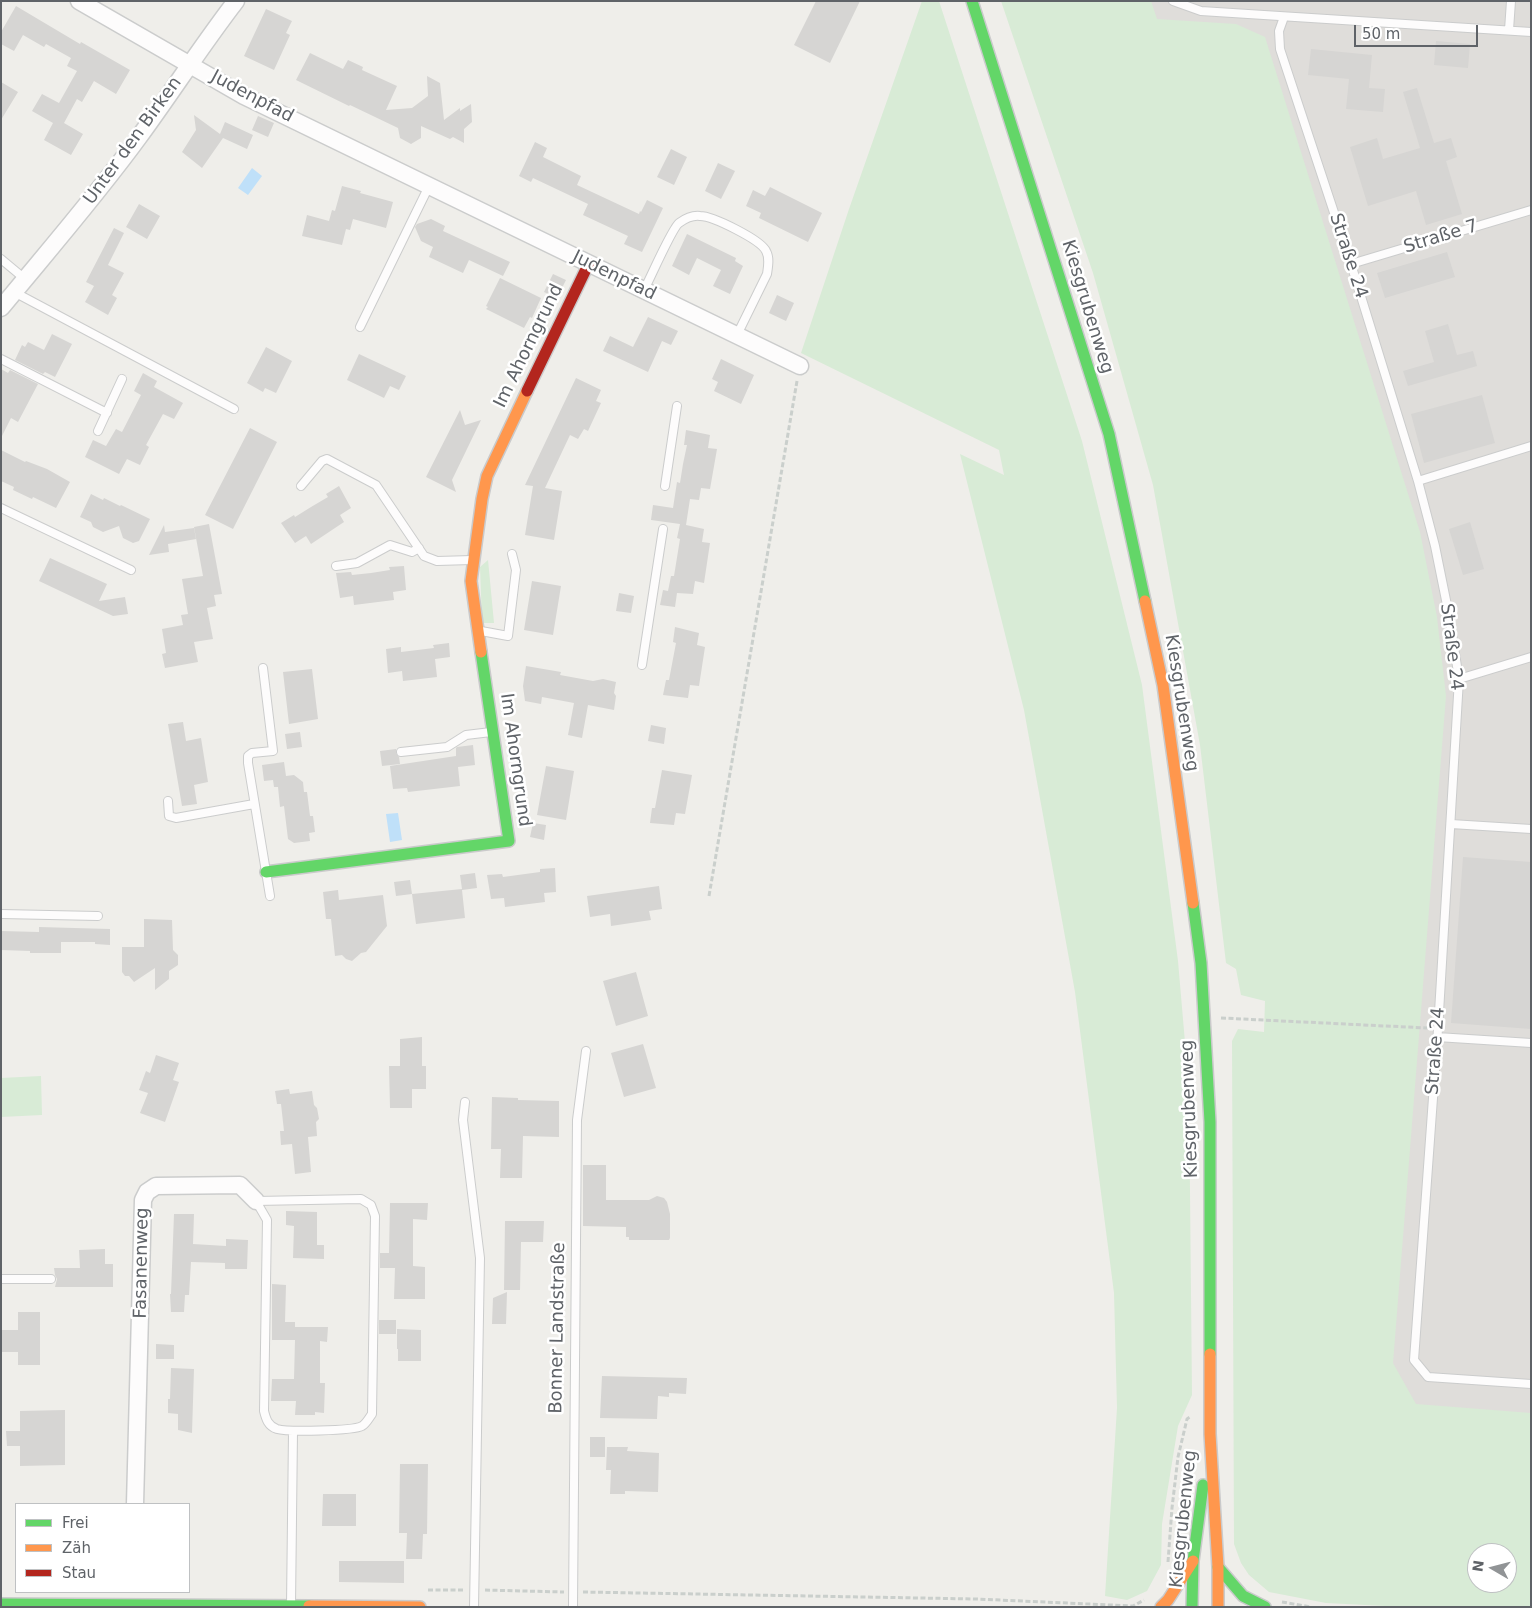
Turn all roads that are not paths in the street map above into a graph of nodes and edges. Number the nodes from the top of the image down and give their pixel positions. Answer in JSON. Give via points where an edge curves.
{"nodes":[{"id":1,"x":79,"y":1,"type":"edge"},
{"id":2,"x":236,"y":1,"type":"edge"},
{"id":3,"x":972,"y":1,"type":"edge"},
{"id":4,"x":1511,"y":1,"type":"edge"},
{"id":5,"x":1173,"y":2,"type":"edge"},
{"id":6,"x":1284,"y":18,"type":"junction"},
{"id":7,"x":1509,"y":30,"type":"junction"},
{"id":8,"x":1531,"y":32,"type":"edge"},
{"id":9,"x":190,"y":64,"type":"junction"},
{"id":10,"x":429,"y":186,"type":"junction"},
{"id":11,"x":1531,"y":210,"type":"edge"},
{"id":12,"x":1,"y":259,"type":"edge"},
{"id":13,"x":589,"y":263,"type":"junction"},
{"id":14,"x":1351,"y":264,"type":"junction"},
{"id":15,"x":25,"y":279,"type":"junction"},
{"id":16,"x":644,"y":290,"type":"junction"},
{"id":17,"x":14,"y":292,"type":"junction"},
{"id":18,"x":1,"y":308,"type":"edge"},
{"id":19,"x":360,"y":327,"type":"dead end"},
{"id":20,"x":737,"y":335,"type":"junction"},
{"id":21,"x":1,"y":359,"type":"edge"},
{"id":22,"x":800,"y":366,"type":"road end"},
{"id":23,"x":122,"y":379,"type":"dead end"},
{"id":24,"x":677,"y":406,"type":"dead end"},
{"id":25,"x":234,"y":409,"type":"dead end"},
{"id":26,"x":106,"y":413,"type":"junction"},
{"id":27,"x":98,"y":431,"type":"dead end"},
{"id":28,"x":1531,"y":446,"type":"edge"},
{"id":29,"x":1418,"y":481,"type":"junction"},
{"id":30,"x":301,"y":486,"type":"dead end"},
{"id":31,"x":665,"y":486,"type":"dead end"},
{"id":32,"x":1,"y":508,"type":"edge"},
{"id":33,"x":663,"y":529,"type":"dead end"},
{"id":34,"x":419,"y":548,"type":"junction"},
{"id":35,"x":512,"y":554,"type":"dead end"},
{"id":36,"x":474,"y":560,"type":"junction"},
{"id":37,"x":336,"y":566,"type":"dead end"},
{"id":38,"x":130,"y":570,"type":"dead end"},
{"id":39,"x":479,"y":631,"type":"junction"},
{"id":40,"x":1531,"y":657,"type":"edge"},
{"id":41,"x":642,"y":666,"type":"dead end"},
{"id":42,"x":263,"y":668,"type":"dead end"},
{"id":43,"x":1459,"y":679,"type":"junction"},
{"id":44,"x":493,"y":732,"type":"junction"},
{"id":45,"x":401,"y":752,"type":"dead end"},
{"id":46,"x":168,"y":801,"type":"dead end"},
{"id":47,"x":254,"y":804,"type":"junction"},
{"id":48,"x":1451,"y":824,"type":"junction"},
{"id":49,"x":1531,"y":829,"type":"edge"},
{"id":50,"x":266,"y":872,"type":"junction"},
{"id":51,"x":270,"y":896,"type":"dead end"},
{"id":52,"x":1,"y":914,"type":"edge"},
{"id":53,"x":98,"y":916,"type":"dead end"},
{"id":54,"x":1438,"y":1033,"type":"junction"},
{"id":55,"x":1531,"y":1043,"type":"edge"},
{"id":56,"x":586,"y":1051,"type":"dead end"},
{"id":57,"x":465,"y":1102,"type":"dead end"},
{"id":58,"x":256,"y":1201,"type":"junction"},
{"id":59,"x":1,"y":1279,"type":"edge"},
{"id":60,"x":51,"y":1279,"type":"dead end"},
{"id":61,"x":1531,"y":1384,"type":"edge"},
{"id":62,"x":293,"y":1432,"type":"junction"},
{"id":63,"x":1210,"y":1434,"type":"junction"},
{"id":64,"x":135,"y":1503,"type":"edge"},
{"id":65,"x":1193,"y":1561,"type":"junction"},
{"id":66,"x":1218,"y":1567,"type":"junction"},
{"id":67,"x":132,"y":1598,"type":"edge"},
{"id":68,"x":1164,"y":1603,"type":"edge"},
{"id":69,"x":1,"y":1604,"type":"edge"},
{"id":70,"x":235,"y":1606,"type":"edge"},
{"id":71,"x":291,"y":1606,"type":"edge"},
{"id":72,"x":420,"y":1607,"type":"edge"},
{"id":73,"x":474,"y":1607,"type":"edge"},
{"id":74,"x":573,"y":1607,"type":"edge"},
{"id":75,"x":1192,"y":1607,"type":"edge"},
{"id":76,"x":1218,"y":1607,"type":"edge"},
{"id":77,"x":1265,"y":1607,"type":"edge"}],
"edges":[{"from":1,"to":9,"type":"street","name":"Judenpfad"},
{"from":2,"to":9,"type":"street","name":"Unter den Birken"},
{"from":3,"to":63,"type":"main road","name":"Kiesgrubenweg","via":[[1108,434],[1163,685],[1201,963],[1210,1122]]},
{"from":4,"to":7,"type":"lane"},
{"from":5,"to":6,"type":"lane","via":[[1201,11]]},
{"from":6,"to":7,"type":"lane"},
{"from":6,"to":14,"type":"lane","name":"Straße 24","via":[[1279,32],[1280,48]]},
{"from":7,"to":8,"type":"lane"},
{"from":9,"to":10,"type":"street","name":"Judenpfad","via":[[244,96]]},
{"from":9,"to":15,"type":"street","name":"Unter den Birken","via":[[122,159]]},
{"from":10,"to":13,"type":"street","name":"Judenpfad"},
{"from":10,"to":19,"type":"lane"},
{"from":11,"to":14,"type":"lane","name":"Straße 7"},
{"from":12,"to":15,"type":"lane"},
{"from":13,"to":16,"type":"street","name":"Judenpfad"},
{"from":13,"to":36,"type":"main road","name":"Im Ahorngrund","via":[[487,476]]},
{"from":14,"to":29,"type":"lane","name":"Straße 24"},
{"from":15,"to":17,"type":"street","name":"Unter den Birken"},
{"from":16,"to":20,"type":"street","name":"Judenpfad"},
{"from":16,"to":20,"type":"lane","via":[[676,224],[689,216],[702,215],[723,222],[754,240],[766,251],[768,263],[767,274]]},
{"from":17,"to":18,"type":"street","name":"Unter den Birken"},
{"from":17,"to":25,"type":"lane"},
{"from":20,"to":22,"type":"street","name":"Judenpfad"},
{"from":21,"to":26,"type":"lane"},
{"from":23,"to":26,"type":"lane"},
{"from":24,"to":31,"type":"lane"},
{"from":26,"to":27,"type":"lane"},
{"from":28,"to":29,"type":"lane"},
{"from":29,"to":43,"type":"lane","name":"Straße 24","via":[[1449,615]]},
{"from":30,"to":34,"type":"lane","via":[[327,459],[368,480],[376,485]]},
{"from":32,"to":38,"type":"lane"},
{"from":33,"to":41,"type":"lane"},
{"from":34,"to":36,"type":"lane","via":[[424,556],[437,561]]},
{"from":34,"to":37,"type":"lane","via":[[412,552],[390,545],[357,564]]},
{"from":35,"to":39,"type":"lane","via":[[516,570],[508,636]]},
{"from":36,"to":39,"type":"main road","name":"Im Ahorngrund","via":[[472,581]]},
{"from":39,"to":44,"type":"main road","name":"Im Ahorngrund"},
{"from":40,"to":43,"type":"lane"},
{"from":42,"to":47,"type":"lane","via":[[273,751],[248,756]]},
{"from":43,"to":48,"type":"lane","name":"Straße 24"},
{"from":44,"to":45,"type":"lane","via":[[466,735],[446,747]]},
{"from":44,"to":50,"type":"main road","name":"Im Ahorngrund","via":[[509,842]]},
{"from":46,"to":47,"type":"lane","via":[[169,816],[176,818]]},
{"from":47,"to":50,"type":"lane"},
{"from":48,"to":49,"type":"lane"},
{"from":48,"to":54,"type":"lane","name":"Straße 24"},
{"from":50,"to":51,"type":"lane"},
{"from":52,"to":53,"type":"lane"},
{"from":54,"to":55,"type":"lane"},
{"from":54,"to":61,"type":"lane","name":"Straße 24","via":[[1414,1360],[1428,1377]]},
{"from":56,"to":74,"type":"lane","name":"Bonner Landstraße","via":[[577,1120]]},
{"from":57,"to":73,"type":"lane","via":[[464,1120],[480,1258]]},
{"from":58,"to":62,"type":"lane","via":[[267,1220],[264,1411],[268,1423],[276,1429]]},
{"from":58,"to":62,"type":"lane","via":[[361,1199],[371,1205],[375,1216],[372,1414],[363,1426],[351,1429]]},
{"from":58,"to":64,"type":"street","name":"Fasanenweg","via":[[240,1185],[156,1186],[147,1192],[143,1200]]},
{"from":59,"to":60,"type":"lane"},
{"from":62,"to":71,"type":"lane"},
{"from":63,"to":65,"type":"main road","name":"Kiesgrubenweg"},
{"from":63,"to":66,"type":"main road","name":"Kiesgrubenweg"},
{"from":65,"to":68,"type":"main road"},
{"from":65,"to":75,"type":"main road","name":"Kiesgrubenweg"},
{"from":66,"to":76,"type":"main road","name":"Kiesgrubenweg"},
{"from":66,"to":77,"type":"main road","via":[[1243,1596]]},
{"from":67,"to":69,"type":"main road"},
{"from":67,"to":70,"type":"main road"},
{"from":70,"to":71,"type":"main road"},
{"from":71,"to":72,"type":"main road"}]}
